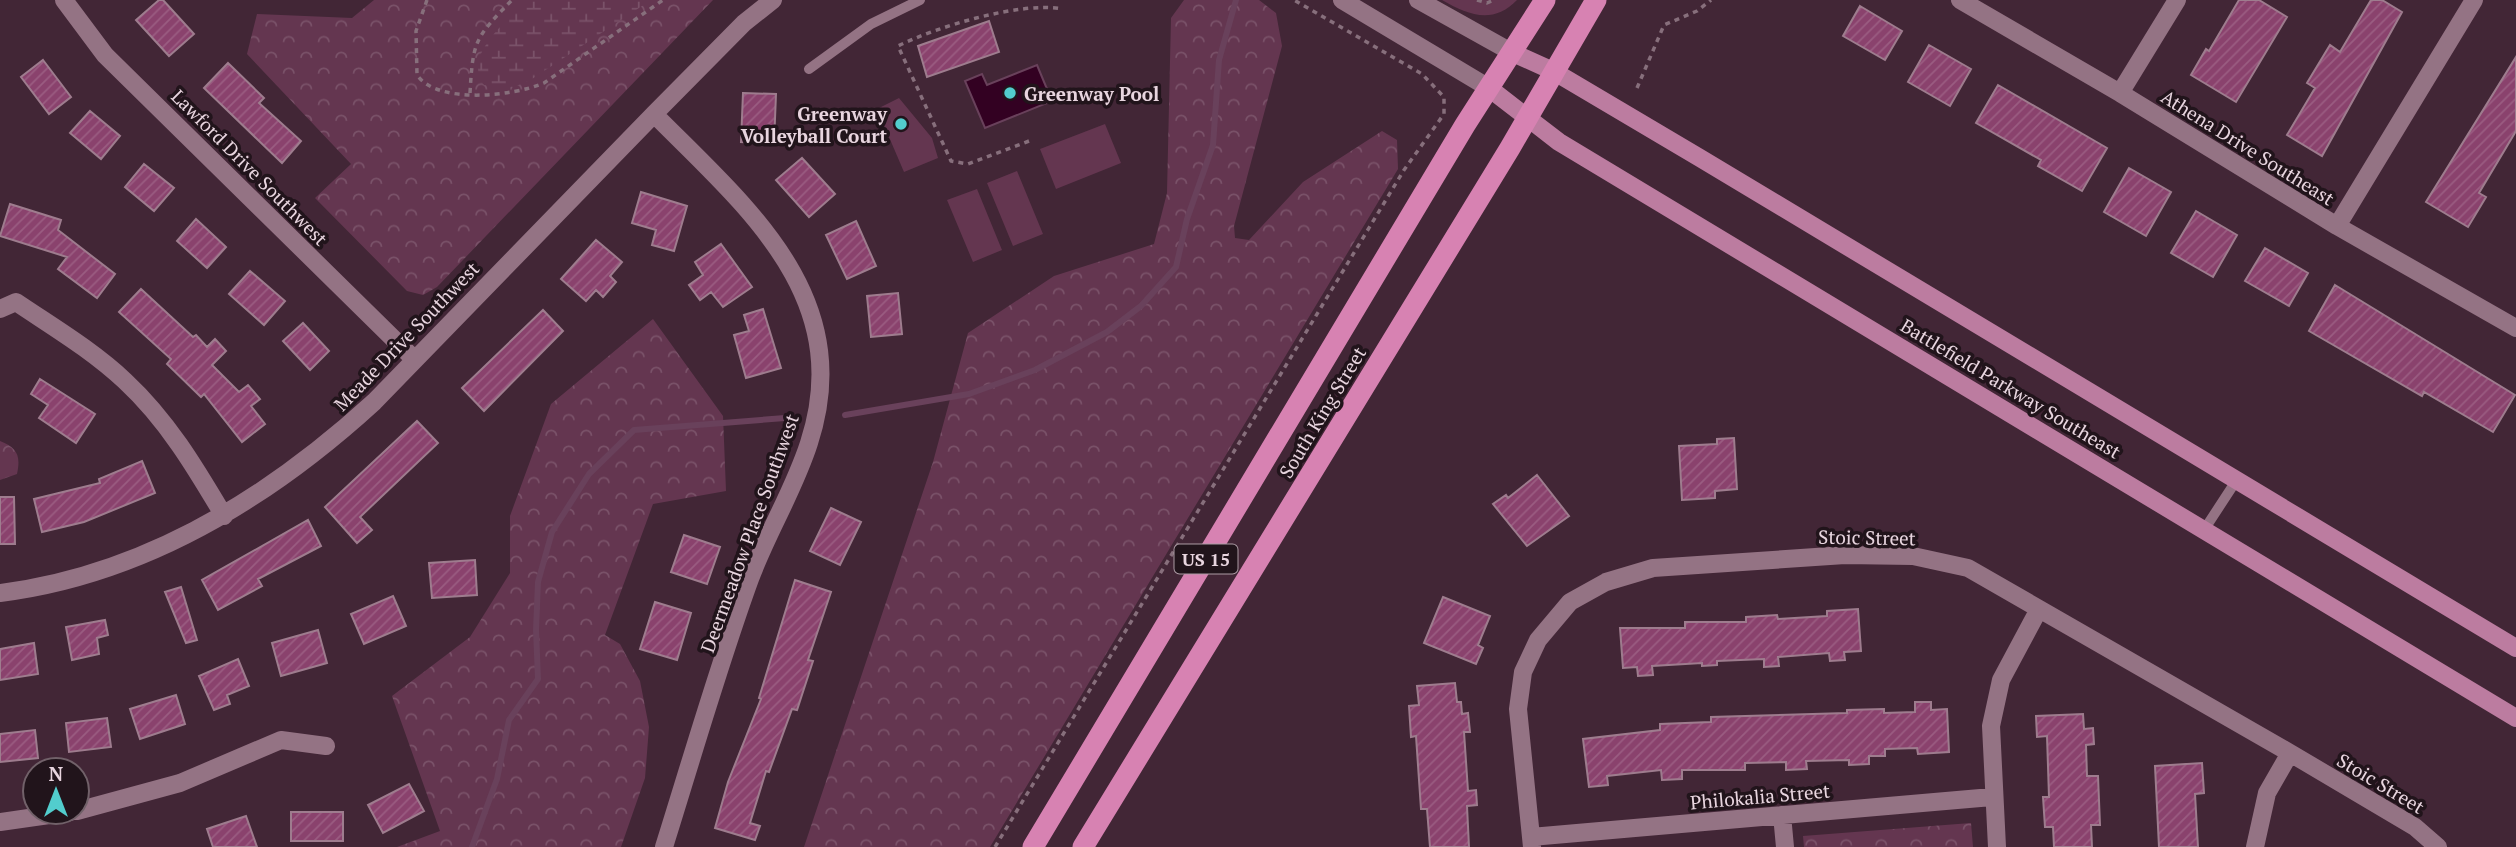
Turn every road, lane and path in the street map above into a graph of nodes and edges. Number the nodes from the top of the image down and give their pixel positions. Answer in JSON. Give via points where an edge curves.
{"nodes":[{"id":1,"x":64,"y":0,"type":"edge"},
{"id":2,"x":427,"y":0,"type":"edge"},
{"id":3,"x":512,"y":0,"type":"edge"},
{"id":4,"x":663,"y":0,"type":"edge"},
{"id":5,"x":773,"y":0,"type":"edge"},
{"id":6,"x":920,"y":0,"type":"edge"},
{"id":7,"x":1294,"y":0,"type":"edge"},
{"id":8,"x":1342,"y":0,"type":"edge"},
{"id":9,"x":1418,"y":0,"type":"edge"},
{"id":10,"x":1478,"y":0,"type":"edge"},
{"id":11,"x":1494,"y":0,"type":"edge"},
{"id":12,"x":1545,"y":0,"type":"edge"},
{"id":13,"x":1596,"y":0,"type":"edge"},
{"id":14,"x":1711,"y":0,"type":"edge"},
{"id":15,"x":1960,"y":0,"type":"edge"},
{"id":16,"x":2177,"y":0,"type":"edge"},
{"id":17,"x":2474,"y":0,"type":"edge"},
{"id":18,"x":1062,"y":9,"type":"dead end"},
{"id":19,"x":1513,"y":53,"type":"junction"},
{"id":20,"x":809,"y":69,"type":"dead end"},
{"id":21,"x":1553,"y":71,"type":"junction"},
{"id":22,"x":1637,"y":88,"type":"dead end"},
{"id":23,"x":1489,"y":89,"type":"junction"},
{"id":24,"x":470,"y":93,"type":"junction"},
{"id":25,"x":2120,"y":93,"type":"junction"},
{"id":26,"x":654,"y":114,"type":"junction"},
{"id":27,"x":1527,"y":116,"type":"junction"},
{"id":28,"x":1030,"y":141,"type":"dead end"},
{"id":29,"x":2337,"y":226,"type":"junction"},
{"id":30,"x":0,"y":309,"type":"edge"},
{"id":31,"x":2516,"y":328,"type":"edge"},
{"id":32,"x":413,"y":358,"type":"junction"},
{"id":33,"x":2236,"y":481,"type":"junction"},
{"id":34,"x":224,"y":516,"type":"junction"},
{"id":35,"x":2204,"y":530,"type":"junction"},
{"id":36,"x":0,"y":593,"type":"edge"},
{"id":37,"x":2039,"y":609,"type":"junction"},
{"id":38,"x":2516,"y":648,"type":"edge"},
{"id":39,"x":2516,"y":718,"type":"edge"},
{"id":40,"x":326,"y":746,"type":"dead end"},
{"id":41,"x":2290,"y":753,"type":"junction"},
{"id":42,"x":1992,"y":797,"type":"junction"},
{"id":43,"x":91,"y":807,"type":"edge"},
{"id":44,"x":1782,"y":815,"type":"junction"},
{"id":45,"x":21,"y":819,"type":"edge"},
{"id":46,"x":0,"y":822,"type":"edge"},
{"id":47,"x":1532,"y":842,"type":"edge"},
{"id":48,"x":664,"y":847,"type":"edge"},
{"id":49,"x":995,"y":847,"type":"edge"},
{"id":50,"x":1032,"y":847,"type":"edge"},
{"id":51,"x":1083,"y":847,"type":"edge"},
{"id":52,"x":1785,"y":847,"type":"edge"},
{"id":53,"x":1997,"y":847,"type":"edge"},
{"id":54,"x":2255,"y":847,"type":"edge"},
{"id":55,"x":2438,"y":847,"type":"edge"}],
"edges":[{"from":1,"to":32,"type":"street","name":"Lawford Drive Southwest","via":[[105,55]]},
{"from":2,"to":24,"type":"path","via":[[416,31],[417,75],[430,88]]},
{"from":3,"to":24,"type":"path","via":[[478,35]]},
{"from":4,"to":24,"type":"path","via":[[544,83],[510,94]]},
{"from":5,"to":26,"type":"street","name":"Meade Drive Southwest"},
{"from":6,"to":20,"type":"lane","via":[[872,24]]},
{"from":7,"to":49,"type":"path","via":[[1423,74],[1444,97],[1444,114],[1404,170]]},
{"from":8,"to":23,"type":"street"},
{"from":9,"to":19,"type":"street"},
{"from":10,"to":11,"type":"path"},
{"from":12,"to":19,"type":"highway","name":"South King Street","number":"US 15"},
{"from":13,"to":21,"type":"highway","name":"South King Street","number":"US 15"},
{"from":14,"to":22,"type":"path","via":[[1664,25]]},
{"from":15,"to":25,"type":"street","name":"Athena Drive Southeast"},
{"from":16,"to":25,"type":"street"},
{"from":17,"to":29,"type":"street"},
{"from":18,"to":28,"type":"path","via":[[1048,6],[964,20],[898,46],[951,161],[968,164]]},
{"from":19,"to":21,"type":"main road","name":"Battlefield Parkway Southeast"},
{"from":19,"to":23,"type":"highway","name":"South King Street","number":"US 15"},
{"from":21,"to":27,"type":"highway","name":"South King Street","number":"US 15"},
{"from":21,"to":33,"type":"main road","name":"Battlefield Parkway Southeast"},
{"from":23,"to":27,"type":"main road","name":"Battlefield Parkway Southeast"},
{"from":23,"to":50,"type":"highway","name":"South King Street","number":"US 15"},
{"from":25,"to":29,"type":"street","name":"Athena Drive Southeast"},
{"from":26,"to":32,"type":"street","name":"Meade Drive Southwest"},
{"from":26,"to":48,"type":"street","name":"Deermeadow Place Southwest","via":[[756,216],[777,244],[807,307],[819,373],[809,441],[750,581]]},
{"from":27,"to":35,"type":"main road","name":"Battlefield Parkway Southeast","via":[[1559,142]]},
{"from":27,"to":51,"type":"highway","name":"South King Street","number":"US 15"},
{"from":29,"to":31,"type":"street","name":"Athena Drive Southeast"},
{"from":30,"to":34,"type":"street","via":[[16,302],[125,381],[189,456]]},
{"from":32,"to":34,"type":"street","name":"Meade Drive Southwest","via":[[331,442]]},
{"from":33,"to":35,"type":"lane"},
{"from":33,"to":38,"type":"main road","name":"Battlefield Parkway Southeast"},
{"from":34,"to":36,"type":"street","name":"Meade Drive Southwest","via":[[119,563]]},
{"from":35,"to":39,"type":"main road","name":"Battlefield Parkway Southeast"},
{"from":37,"to":41,"type":"street","name":"Stoic Street"},
{"from":37,"to":42,"type":"street","via":[[2001,680],[1991,726]]},
{"from":37,"to":47,"type":"street","name":"Stoic Street","via":[[1968,568],[1913,556],[1845,555],[1653,568],[1606,582],[1570,602],[1538,640],[1523,672],[1518,709]]},
{"from":40,"to":43,"type":"street","via":[[281,740],[180,783]]},
{"from":41,"to":54,"type":"street","via":[[2267,793]]},
{"from":41,"to":55,"type":"street","name":"Stoic Street","via":[[2415,828]]},
{"from":42,"to":44,"type":"street","name":"Philokalia Street"},
{"from":42,"to":53,"type":"street"},
{"from":44,"to":47,"type":"street","name":"Philokalia Street"},
{"from":44,"to":52,"type":"street"},
{"from":45,"to":46,"type":"street"}]}
